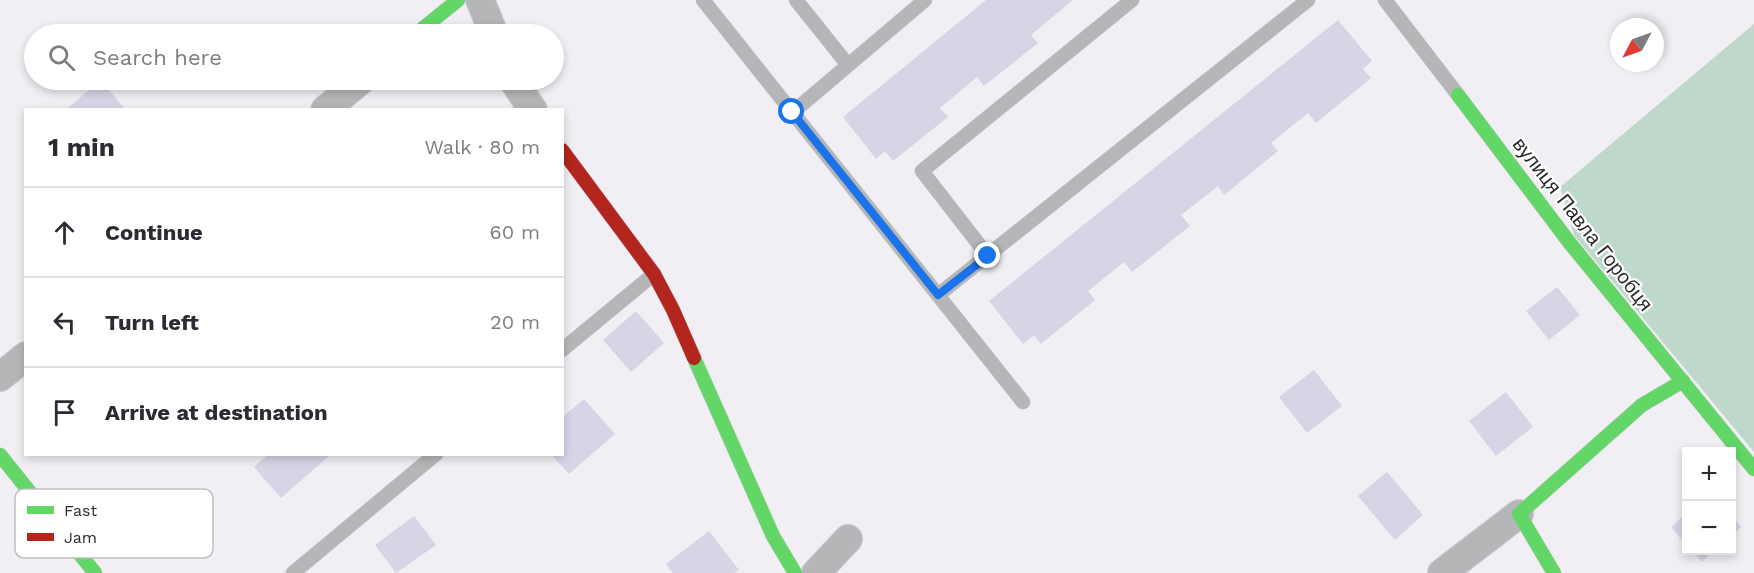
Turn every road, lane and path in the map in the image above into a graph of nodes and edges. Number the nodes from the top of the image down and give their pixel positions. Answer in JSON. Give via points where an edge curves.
{"nodes":[{"id":1,"x":458,"y":0,"type":"edge"},
{"id":2,"x":480,"y":0,"type":"edge"},
{"id":3,"x":703,"y":0,"type":"edge"},
{"id":4,"x":796,"y":0,"type":"edge"},
{"id":5,"x":925,"y":0,"type":"edge"},
{"id":6,"x":1132,"y":0,"type":"edge"},
{"id":7,"x":1308,"y":0,"type":"edge"},
{"id":8,"x":1385,"y":0,"type":"edge"},
{"id":9,"x":428,"y":24,"type":"edge"},
{"id":10,"x":490,"y":24,"type":"edge"},
{"id":11,"x":848,"y":65,"type":"junction"},
{"id":12,"x":349,"y":90,"type":"edge"},
{"id":13,"x":520,"y":90,"type":"edge"},
{"id":14,"x":1458,"y":95,"type":"joint"},
{"id":15,"x":327,"y":108,"type":"edge"},
{"id":16,"x":532,"y":108,"type":"edge"},
{"id":17,"x":792,"y":112,"type":"junction"},
{"id":18,"x":564,"y":153,"type":"edge"},
{"id":19,"x":988,"y":256,"type":"junction"},
{"id":20,"x":654,"y":274,"type":"junction"},
{"id":21,"x":938,"y":295,"type":"junction"},
{"id":22,"x":564,"y":348,"type":"edge"},
{"id":23,"x":24,"y":358,"type":"edge"},
{"id":24,"x":0,"y":377,"type":"edge"},
{"id":25,"x":1683,"y":381,"type":"junction"},
{"id":26,"x":1023,"y":402,"type":"dead end"},
{"id":27,"x":0,"y":455,"type":"edge"},
{"id":28,"x":434,"y":456,"type":"edge"},
{"id":29,"x":1754,"y":469,"type":"edge"},
{"id":30,"x":27,"y":489,"type":"edge"},
{"id":31,"x":1519,"y":514,"type":"junction"},
{"id":32,"x":848,"y":538,"type":"dead end"},
{"id":33,"x":83,"y":558,"type":"edge"},
{"id":34,"x":95,"y":573,"type":"edge"},
{"id":35,"x":293,"y":573,"type":"edge"},
{"id":36,"x":795,"y":573,"type":"edge"},
{"id":37,"x":816,"y":573,"type":"edge"},
{"id":38,"x":1442,"y":573,"type":"edge"},
{"id":39,"x":1554,"y":573,"type":"edge"}],
"edges":[{"from":1,"to":9,"type":"street"},
{"from":2,"to":10,"type":"street"},
{"from":3,"to":17,"type":"lane"},
{"from":4,"to":11,"type":"lane"},
{"from":5,"to":11,"type":"lane"},
{"from":6,"to":19,"type":"lane","via":[[922,171]]},
{"from":7,"to":19,"type":"lane"},
{"from":8,"to":14,"type":"lane","name":"вулиця Павла Горобця"},
{"from":11,"to":17,"type":"lane"},
{"from":12,"to":15,"type":"street"},
{"from":13,"to":16,"type":"street"},
{"from":14,"to":25,"type":"street","name":"вулиця Павла Горобця","via":[[1569,242]]},
{"from":17,"to":21,"type":"lane"},
{"from":18,"to":20,"type":"street"},
{"from":19,"to":21,"type":"lane"},
{"from":20,"to":22,"type":"lane"},
{"from":20,"to":36,"type":"street","via":[[773,536]]},
{"from":21,"to":26,"type":"lane"},
{"from":23,"to":24,"type":"street"},
{"from":25,"to":29,"type":"street","name":"вулиця Павла Горобця"},
{"from":25,"to":31,"type":"street","via":[[1642,405]]},
{"from":27,"to":30,"type":"street"},
{"from":28,"to":35,"type":"lane"},
{"from":31,"to":38,"type":"street"},
{"from":31,"to":39,"type":"street"},
{"from":32,"to":37,"type":"street"},
{"from":33,"to":34,"type":"street"}]}
